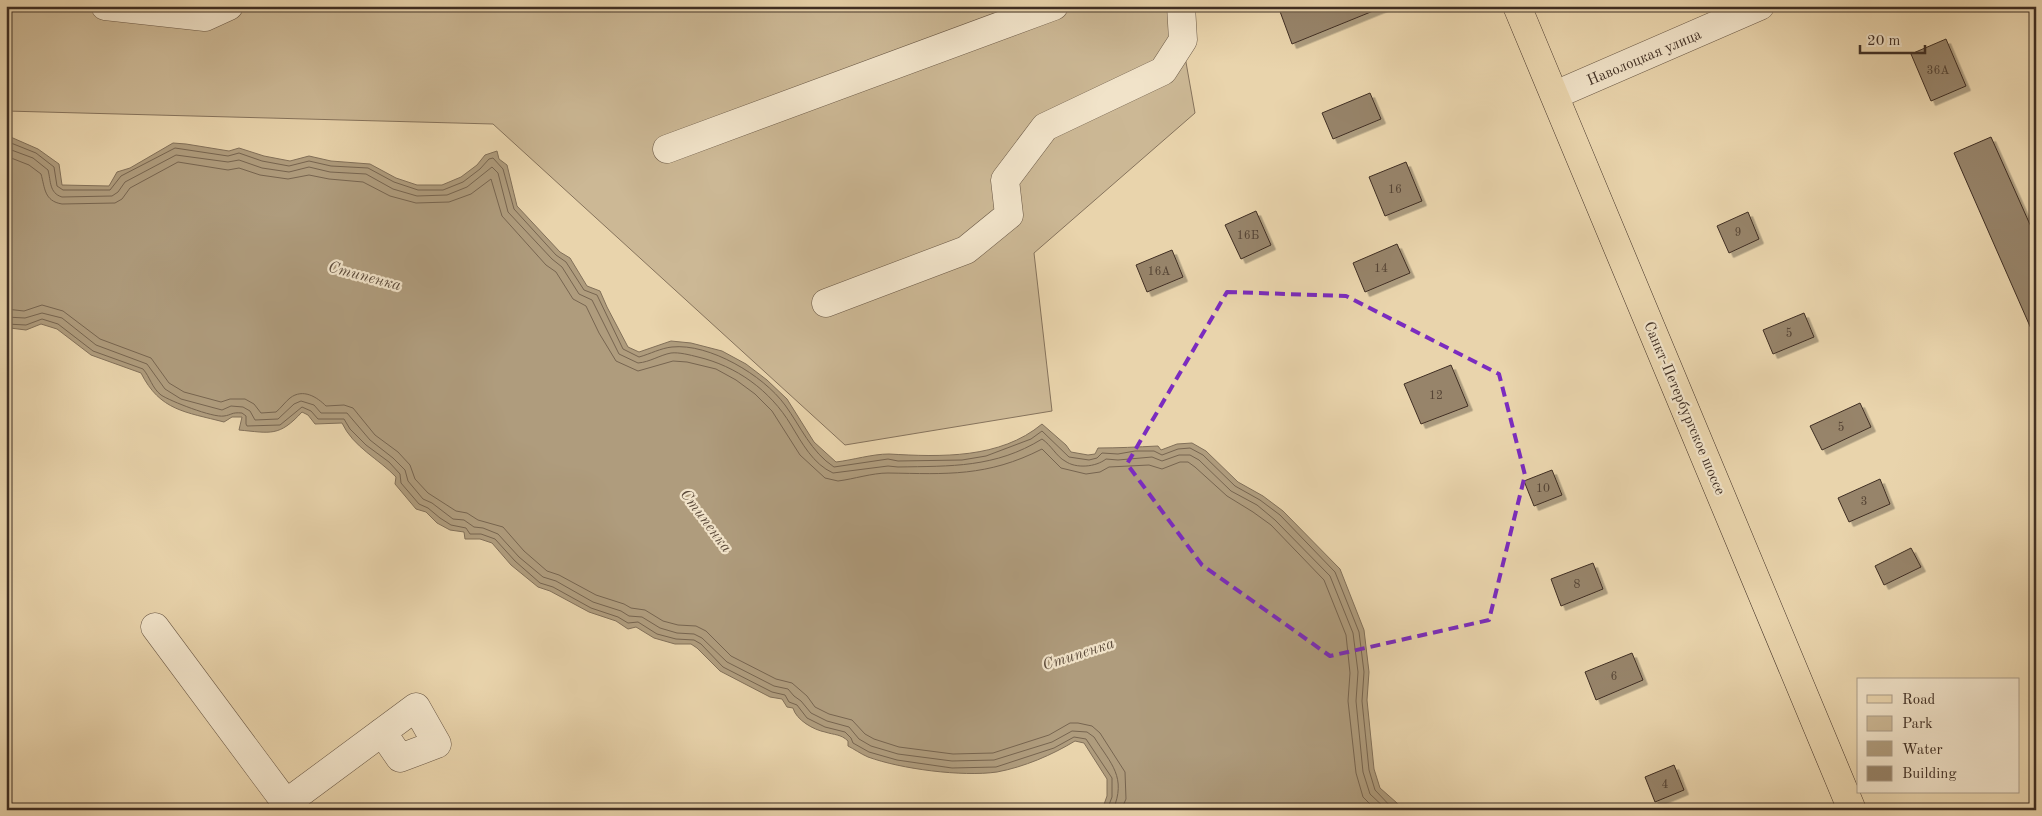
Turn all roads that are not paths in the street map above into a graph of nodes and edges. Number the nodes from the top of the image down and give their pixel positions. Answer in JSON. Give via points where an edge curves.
{"nodes":[{"id":1,"x":104,"y":6,"type":"edge"},
{"id":2,"x":229,"y":6,"type":"edge"},
{"id":3,"x":1054,"y":6,"type":"edge"},
{"id":4,"x":1181,"y":6,"type":"edge"},
{"id":5,"x":1517,"y":6,"type":"edge"},
{"id":6,"x":1760,"y":6,"type":"edge"},
{"id":7,"x":202,"y":12,"type":"edge"},
{"id":8,"x":1555,"y":95,"type":"junction"},
{"id":9,"x":668,"y":149,"type":"dead end"},
{"id":10,"x":826,"y":303,"type":"dead end"},
{"id":11,"x":155,"y":627,"type":"dead end"},
{"id":12,"x":382,"y":732,"type":"dead end"},
{"id":13,"x":288,"y":807,"type":"edge"},
{"id":14,"x":1852,"y":810,"type":"edge"}],
"edges":[{"from":1,"to":7,"type":"street"},
{"from":2,"to":7,"type":"street"},
{"from":3,"to":9,"type":"street"},
{"from":4,"to":10,"type":"street","via":[[1183,40],[1164,71],[1045,127],[1005,180],[1009,215],[966,250]]},
{"from":5,"to":8,"type":"main road","name":"Санкт-Петербургское шоссе"},
{"from":6,"to":8,"type":"street","name":"Наволоцкая улица"},
{"from":8,"to":14,"type":"main road","name":"Санкт-Петербургское шоссе"},
{"from":11,"to":13,"type":"street"},
{"from":12,"to":13,"type":"street"}]}
